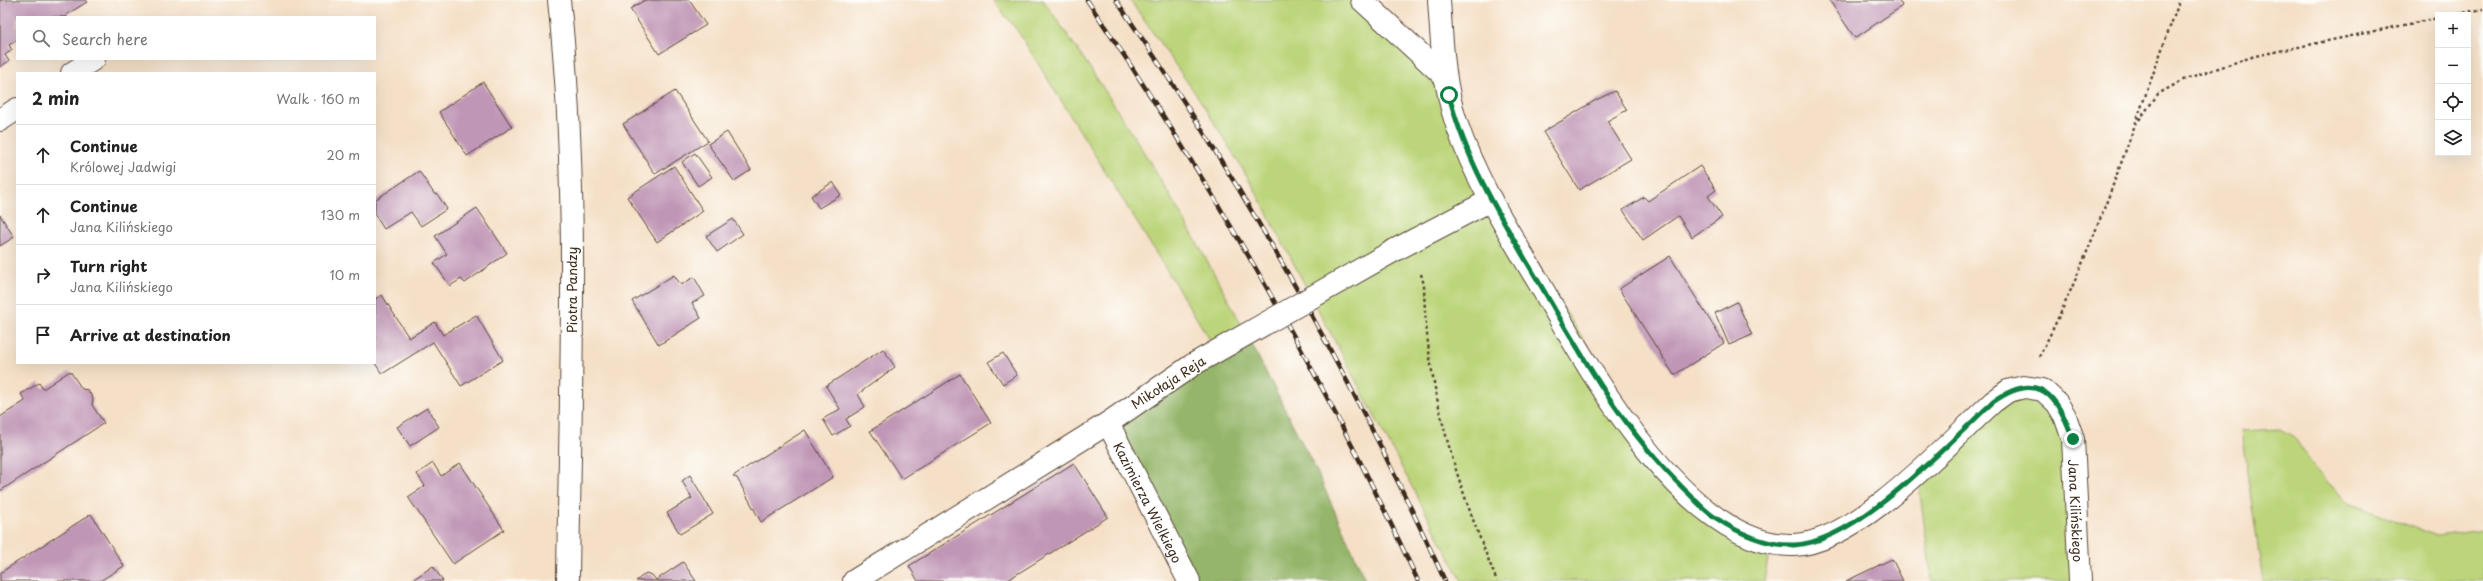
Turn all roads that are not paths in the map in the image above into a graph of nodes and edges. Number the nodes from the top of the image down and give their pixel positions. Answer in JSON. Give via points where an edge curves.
{"nodes":[{"id":1,"x":559,"y":0,"type":"edge"},
{"id":2,"x":1362,"y":0,"type":"edge"},
{"id":3,"x":1439,"y":0,"type":"edge"},
{"id":4,"x":92,"y":60,"type":"edge"},
{"id":5,"x":74,"y":72,"type":"edge"},
{"id":6,"x":1444,"y":76,"type":"junction"},
{"id":7,"x":16,"y":110,"type":"edge"},
{"id":8,"x":0,"y":120,"type":"edge"},
{"id":9,"x":1490,"y":200,"type":"junction"},
{"id":10,"x":1108,"y":423,"type":"junction"},
{"id":11,"x":568,"y":581,"type":"edge"},
{"id":12,"x":854,"y":581,"type":"edge"},
{"id":13,"x":1189,"y":581,"type":"edge"},
{"id":14,"x":2080,"y":581,"type":"edge"}],
"edges":[{"from":1,"to":11,"type":"street","name":"Piotra Pandzy","via":[[567,77],[572,173]]},
{"from":2,"to":6,"type":"street"},
{"from":3,"to":6,"type":"street","name":"Jana Kilińskiego"},
{"from":4,"to":5,"type":"street"},
{"from":6,"to":9,"type":"street","name":"Jana Kilińskiego","via":[[1456,124]]},
{"from":7,"to":8,"type":"street"},
{"from":9,"to":10,"type":"street","name":"Mikołaja Reja","bridge":true,"via":[[1194,364]]},
{"from":9,"to":14,"type":"street","name":"Jana Kilińskiego","via":[[1597,383],[1633,432],[1673,478],[1714,517],[1740,532],[1766,542],[1794,545],[1813,542],[1870,513],[2008,391],[2024,387],[2043,390],[2057,403],[2065,416],[2073,439]]},
{"from":10,"to":12,"type":"street","name":"Mikołaja Reja"},
{"from":10,"to":13,"type":"street","name":"Kazimierza Wielkiego"}]}
